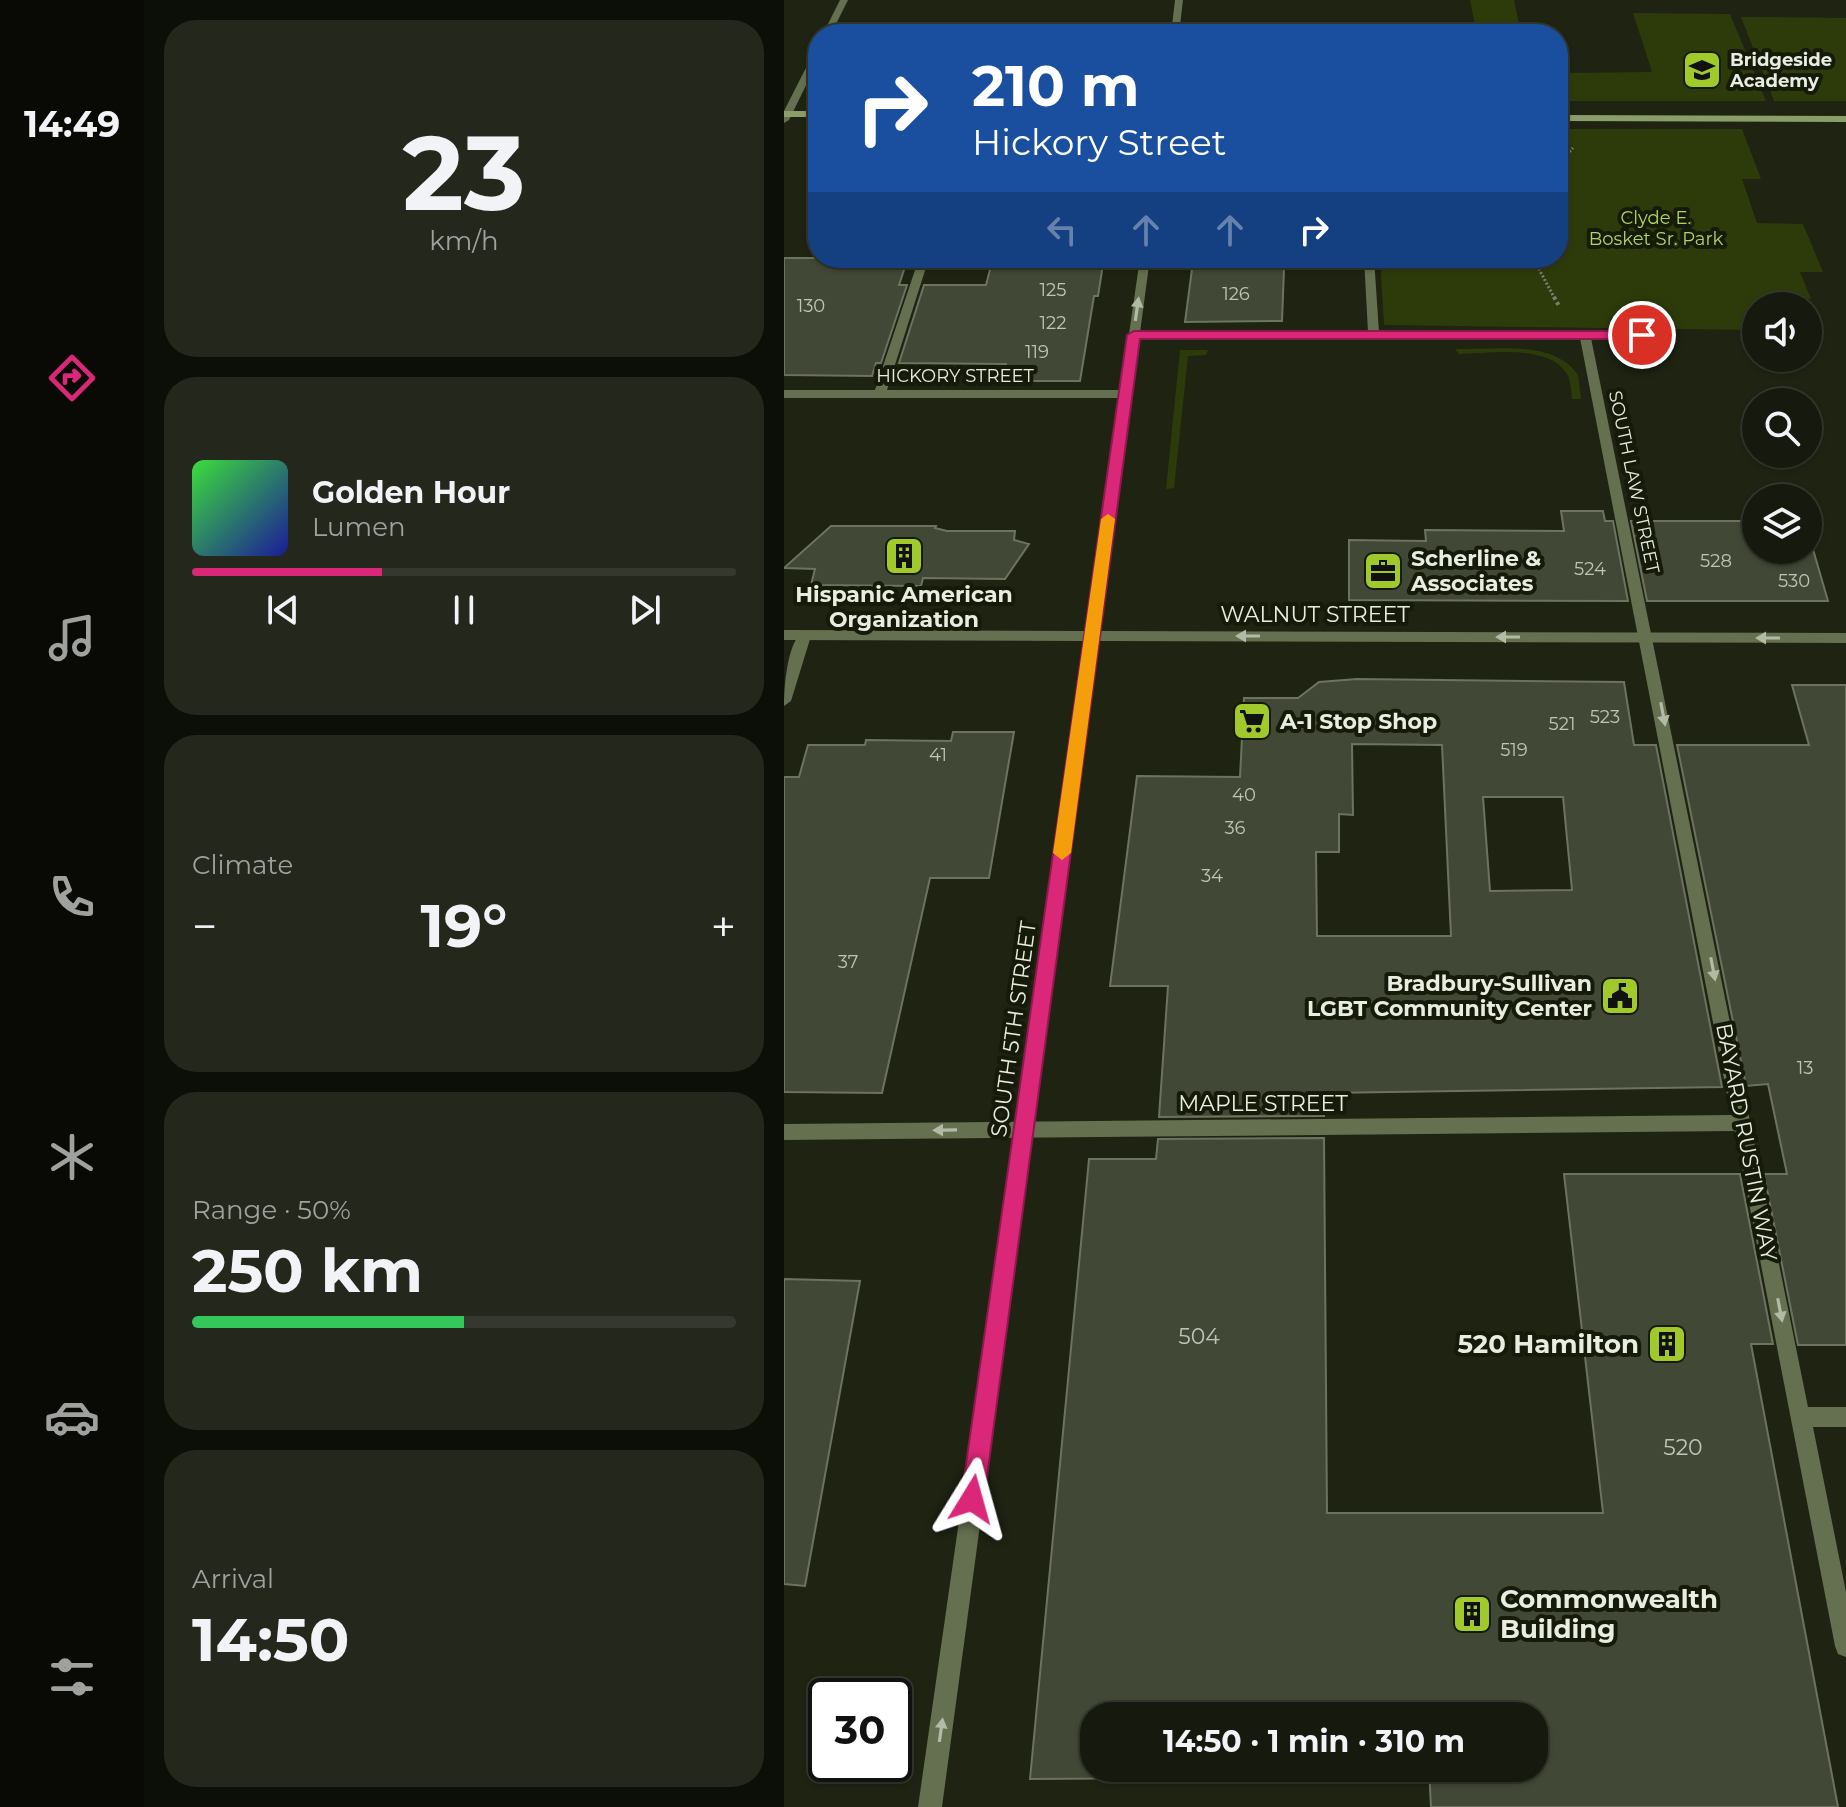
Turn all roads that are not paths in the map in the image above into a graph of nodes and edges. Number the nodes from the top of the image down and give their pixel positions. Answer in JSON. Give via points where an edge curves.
{"nodes":[{"id":1,"x":844,"y":0,"type":"edge"},
{"id":2,"x":1179,"y":0,"type":"edge"},
{"id":3,"x":832,"y":24,"type":"edge"},
{"id":4,"x":1176,"y":24,"type":"edge"},
{"id":5,"x":808,"y":71,"type":"edge"},
{"id":6,"x":808,"y":115,"type":"edge"},
{"id":7,"x":785,"y":116,"type":"edge"},
{"id":8,"x":1568,"y":118,"type":"edge"},
{"id":9,"x":1846,"y":119,"type":"edge"},
{"id":10,"x":921,"y":268,"type":"edge"},
{"id":11,"x":1144,"y":268,"type":"edge"},
{"id":12,"x":1370,"y":268,"type":"edge"},
{"id":13,"x":1134,"y":335,"type":"junction"},
{"id":14,"x":1374,"y":335,"type":"junction"},
{"id":15,"x":1585,"y":335,"type":"junction"},
{"id":16,"x":1642,"y":335,"type":"dead end"},
{"id":17,"x":784,"y":394,"type":"edge"},
{"id":18,"x":880,"y":394,"type":"junction"},
{"id":19,"x":1125,"y":394,"type":"junction"},
{"id":20,"x":784,"y":635,"type":"edge"},
{"id":21,"x":804,"y":636,"type":"junction"},
{"id":22,"x":1091,"y":636,"type":"junction"},
{"id":23,"x":1648,"y":637,"type":"junction"},
{"id":24,"x":1846,"y":638,"type":"edge"},
{"id":25,"x":784,"y":701,"type":"edge"},
{"id":26,"x":1743,"y":1123,"type":"junction"},
{"id":27,"x":1023,"y":1130,"type":"junction"},
{"id":28,"x":784,"y":1132,"type":"edge"},
{"id":29,"x":1801,"y":1417,"type":"junction"},
{"id":30,"x":1846,"y":1417,"type":"edge"},
{"id":31,"x":1846,"y":1646,"type":"edge"},
{"id":32,"x":930,"y":1807,"type":"edge"}],
"edges":[{"from":1,"to":3,"type":"street"},
{"from":2,"to":4,"type":"street"},
{"from":5,"to":7,"type":"street"},
{"from":6,"to":7,"type":"street"},
{"from":8,"to":9,"type":"street"},
{"from":10,"to":18,"type":"street"},
{"from":13,"to":11,"type":"street","name":"SOUTH 5TH STREET","one_way":true},
{"from":12,"to":14,"type":"street"},
{"from":13,"to":14,"type":"street"},
{"from":13,"to":19,"type":"street","name":"SOUTH 5TH STREET"},
{"from":14,"to":15,"type":"street"},
{"from":15,"to":16,"type":"street"},
{"from":15,"to":23,"type":"street","name":"SOUTH LAW STREET"},
{"from":17,"to":18,"type":"street","name":"HICKORY STREET"},
{"from":18,"to":19,"type":"street","name":"HICKORY STREET"},
{"from":19,"to":22,"type":"street","name":"SOUTH 5TH STREET"},
{"from":20,"to":21,"type":"street","name":"WALNUT STREET"},
{"from":21,"to":22,"type":"street","name":"WALNUT STREET"},
{"from":21,"to":25,"type":"street"},
{"from":23,"to":22,"type":"street","name":"WALNUT STREET","one_way":true},
{"from":22,"to":27,"type":"street","name":"SOUTH 5TH STREET"},
{"from":24,"to":23,"type":"street","name":"WALNUT STREET","one_way":true},
{"from":23,"to":26,"type":"street","name":"BAYARD RUSTIN WAY","one_way":true},
{"from":26,"to":27,"type":"street","name":"MAPLE STREET"},
{"from":26,"to":29,"type":"street","name":"BAYARD RUSTIN WAY","one_way":true},
{"from":27,"to":28,"type":"street","name":"MAPLE STREET","one_way":true},
{"from":32,"to":27,"type":"street","name":"SOUTH 5TH STREET","one_way":true},
{"from":29,"to":30,"type":"street"},
{"from":29,"to":31,"type":"street","name":"BAYARD RUSTIN WAY"}]}
